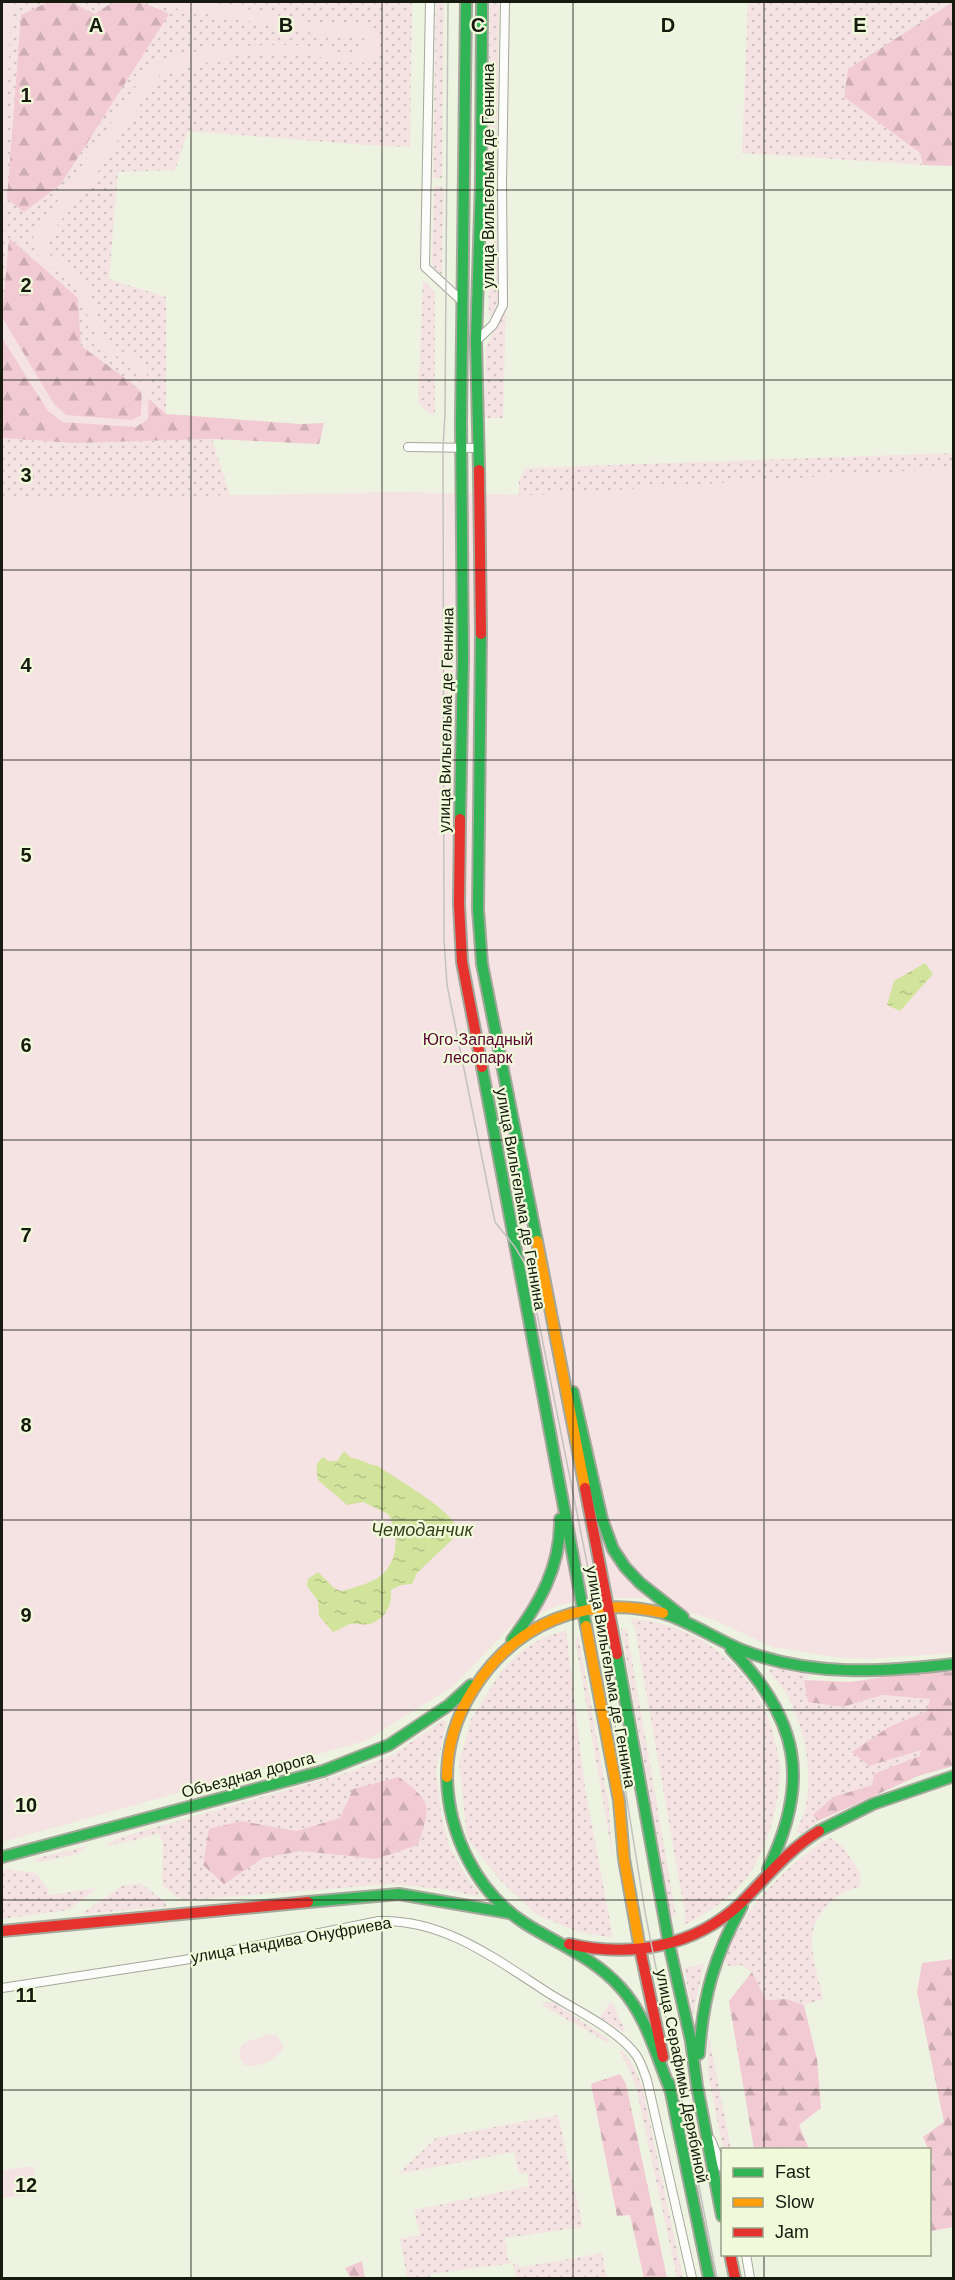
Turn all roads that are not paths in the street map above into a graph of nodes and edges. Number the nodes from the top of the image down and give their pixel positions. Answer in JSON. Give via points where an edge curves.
{"nodes":[{"id":1,"x":430,"y":2,"type":"edge"},
{"id":2,"x":466,"y":2,"type":"edge"},
{"id":3,"x":482,"y":2,"type":"edge"},
{"id":4,"x":505,"y":2,"type":"edge"},
{"id":5,"x":463,"y":302,"type":"junction"},
{"id":6,"x":476,"y":341,"type":"junction"},
{"id":7,"x":408,"y":447,"type":"dead end"},
{"id":8,"x":462,"y":447,"type":"junction"},
{"id":9,"x":477,"y":448,"type":"junction"},
{"id":10,"x":554,"y":1328,"type":"junction"},
{"id":11,"x":558,"y":1482,"type":"junction"},
{"id":12,"x":609,"y":1607,"type":"junction"},
{"id":13,"x":584,"y":1610,"type":"junction"},
{"id":14,"x":703,"y":1631,"type":"junction"},
{"id":15,"x":722,"y":1642,"type":"junction"},
{"id":16,"x":503,"y":1650,"type":"junction"},
{"id":17,"x":954,"y":1664,"type":"edge"},
{"id":18,"x":480,"y":1676,"type":"junction"},
{"id":19,"x":954,"y":1776,"type":"edge"},
{"id":20,"x":2,"y":1857,"type":"edge"},
{"id":21,"x":761,"y":1880,"type":"junction"},
{"id":22,"x":748,"y":1894,"type":"junction"},
{"id":23,"x":510,"y":1913,"type":"junction"},
{"id":24,"x":2,"y":1931,"type":"edge"},
{"id":25,"x":557,"y":1940,"type":"junction"},
{"id":26,"x":669,"y":1944,"type":"junction"},
{"id":27,"x":640,"y":1949,"type":"junction"},
{"id":28,"x":2,"y":1988,"type":"edge"},
{"id":29,"x":622,"y":2041,"type":"joint"},
{"id":30,"x":697,"y":2086,"type":"junction"},
{"id":31,"x":670,"y":2089,"type":"junction"},
{"id":32,"x":705,"y":2127,"type":"junction"},
{"id":33,"x":721,"y":2163,"type":"edge"},
{"id":34,"x":721,"y":2206,"type":"edge"},
{"id":35,"x":730,"y":2256,"type":"edge"},
{"id":36,"x":746,"y":2256,"type":"edge"},
{"id":37,"x":692,"y":2278,"type":"edge"},
{"id":38,"x":709,"y":2278,"type":"edge"},
{"id":39,"x":735,"y":2278,"type":"edge"},
{"id":40,"x":750,"y":2278,"type":"edge"}],
"edges":[{"from":1,"to":5,"type":"street","name":"улица Вильгельма де Геннина","via":[[425,267]]},
{"from":2,"to":5,"type":"main road","name":"улица Вильгельма де Геннина"},
{"from":3,"to":6,"type":"main road","name":"улица Вильгельма де Геннина"},
{"from":4,"to":6,"type":"street","name":"улица Вильгельма де Геннина","via":[[503,305],[493,325]]},
{"from":5,"to":8,"type":"main road","name":"улица Вильгельма де Геннина"},
{"from":6,"to":9,"type":"main road","name":"улица Вильгельма де Геннина"},
{"from":7,"to":8,"type":"street"},
{"from":8,"to":9,"type":"street"},
{"from":8,"to":11,"type":"main road","name":"улица Вильгельма де Геннина","via":[[462,962]]},
{"from":9,"to":10,"type":"main road","name":"улица Вильгельма де Геннина","via":[[482,582],[479,934],[498,1053]]},
{"from":10,"to":12,"type":"main road","name":"улица Вильгельма де Геннина"},
{"from":10,"to":14,"type":"main road","via":[[612,1546],[627,1570],[650,1593]]},
{"from":11,"to":13,"type":"main road","name":"улица Вильгельма де Геннина"},
{"from":11,"to":16,"type":"main road","via":[[561,1529],[553,1569],[533,1614]]},
{"from":12,"to":13,"type":"main road"},
{"from":12,"to":14,"type":"main road","via":[[665,1613]]},
{"from":12,"to":26,"type":"main road","name":"улица Вильгельма де Геннина"},
{"from":13,"to":16,"type":"main road","via":[[535,1628]]},
{"from":13,"to":27,"type":"main road","name":"улица Вильгельма де Геннина","via":[[619,1801],[624,1859]]},
{"from":14,"to":15,"type":"main road"},
{"from":15,"to":17,"type":"main road","via":[[776,1662],[848,1672]]},
{"from":15,"to":21,"type":"main road","via":[[773,1698],[790,1745],[793,1795],[788,1823]]},
{"from":16,"to":18,"type":"main road"},
{"from":18,"to":20,"type":"main road","name":"Объездная дорога","via":[[418,1727],[359,1758]]},
{"from":18,"to":23,"type":"main road","via":[[453,1729],[447,1763],[449,1802],[457,1837],[473,1869]]},
{"from":19,"to":21,"type":"main road","via":[[875,1802],[832,1824],[799,1846]]},
{"from":21,"to":22,"type":"main road"},
{"from":22,"to":26,"type":"main road","via":[[719,1920]]},
{"from":22,"to":30,"type":"main road","via":[[725,1935],[707,1983],[700,2021]]},
{"from":23,"to":24,"type":"main road","via":[[399,1894]]},
{"from":23,"to":25,"type":"main road"},
{"from":25,"to":27,"type":"main road","via":[[603,1950]]},
{"from":25,"to":31,"type":"main road","via":[[614,1981],[627,1996],[643,2022]]},
{"from":26,"to":27,"type":"main road"},
{"from":26,"to":30,"type":"main road","name":"улица Серафимы Дерябиной"},
{"from":27,"to":31,"type":"main road","name":"улица Серафимы Дерябиной"},
{"from":28,"to":29,"type":"street","name":"улица Начдива Онуфриева","via":[[396,1920],[436,1930],[479,1948]]},
{"from":29,"to":37,"type":"street","name":"улица Серафимы Дерябиной","via":[[636,2055],[647,2080]]},
{"from":30,"to":32,"type":"main road","name":"улица Серафимы Дерябиной"},
{"from":31,"to":38,"type":"main road","name":"улица Серафимы Дерябиной"},
{"from":32,"to":33,"type":"street","name":"улица Серафимы Дерябиной"},
{"from":32,"to":34,"type":"main road","name":"улица Серафимы Дерябиной"},
{"from":35,"to":39,"type":"main road"},
{"from":36,"to":40,"type":"street"}]}
